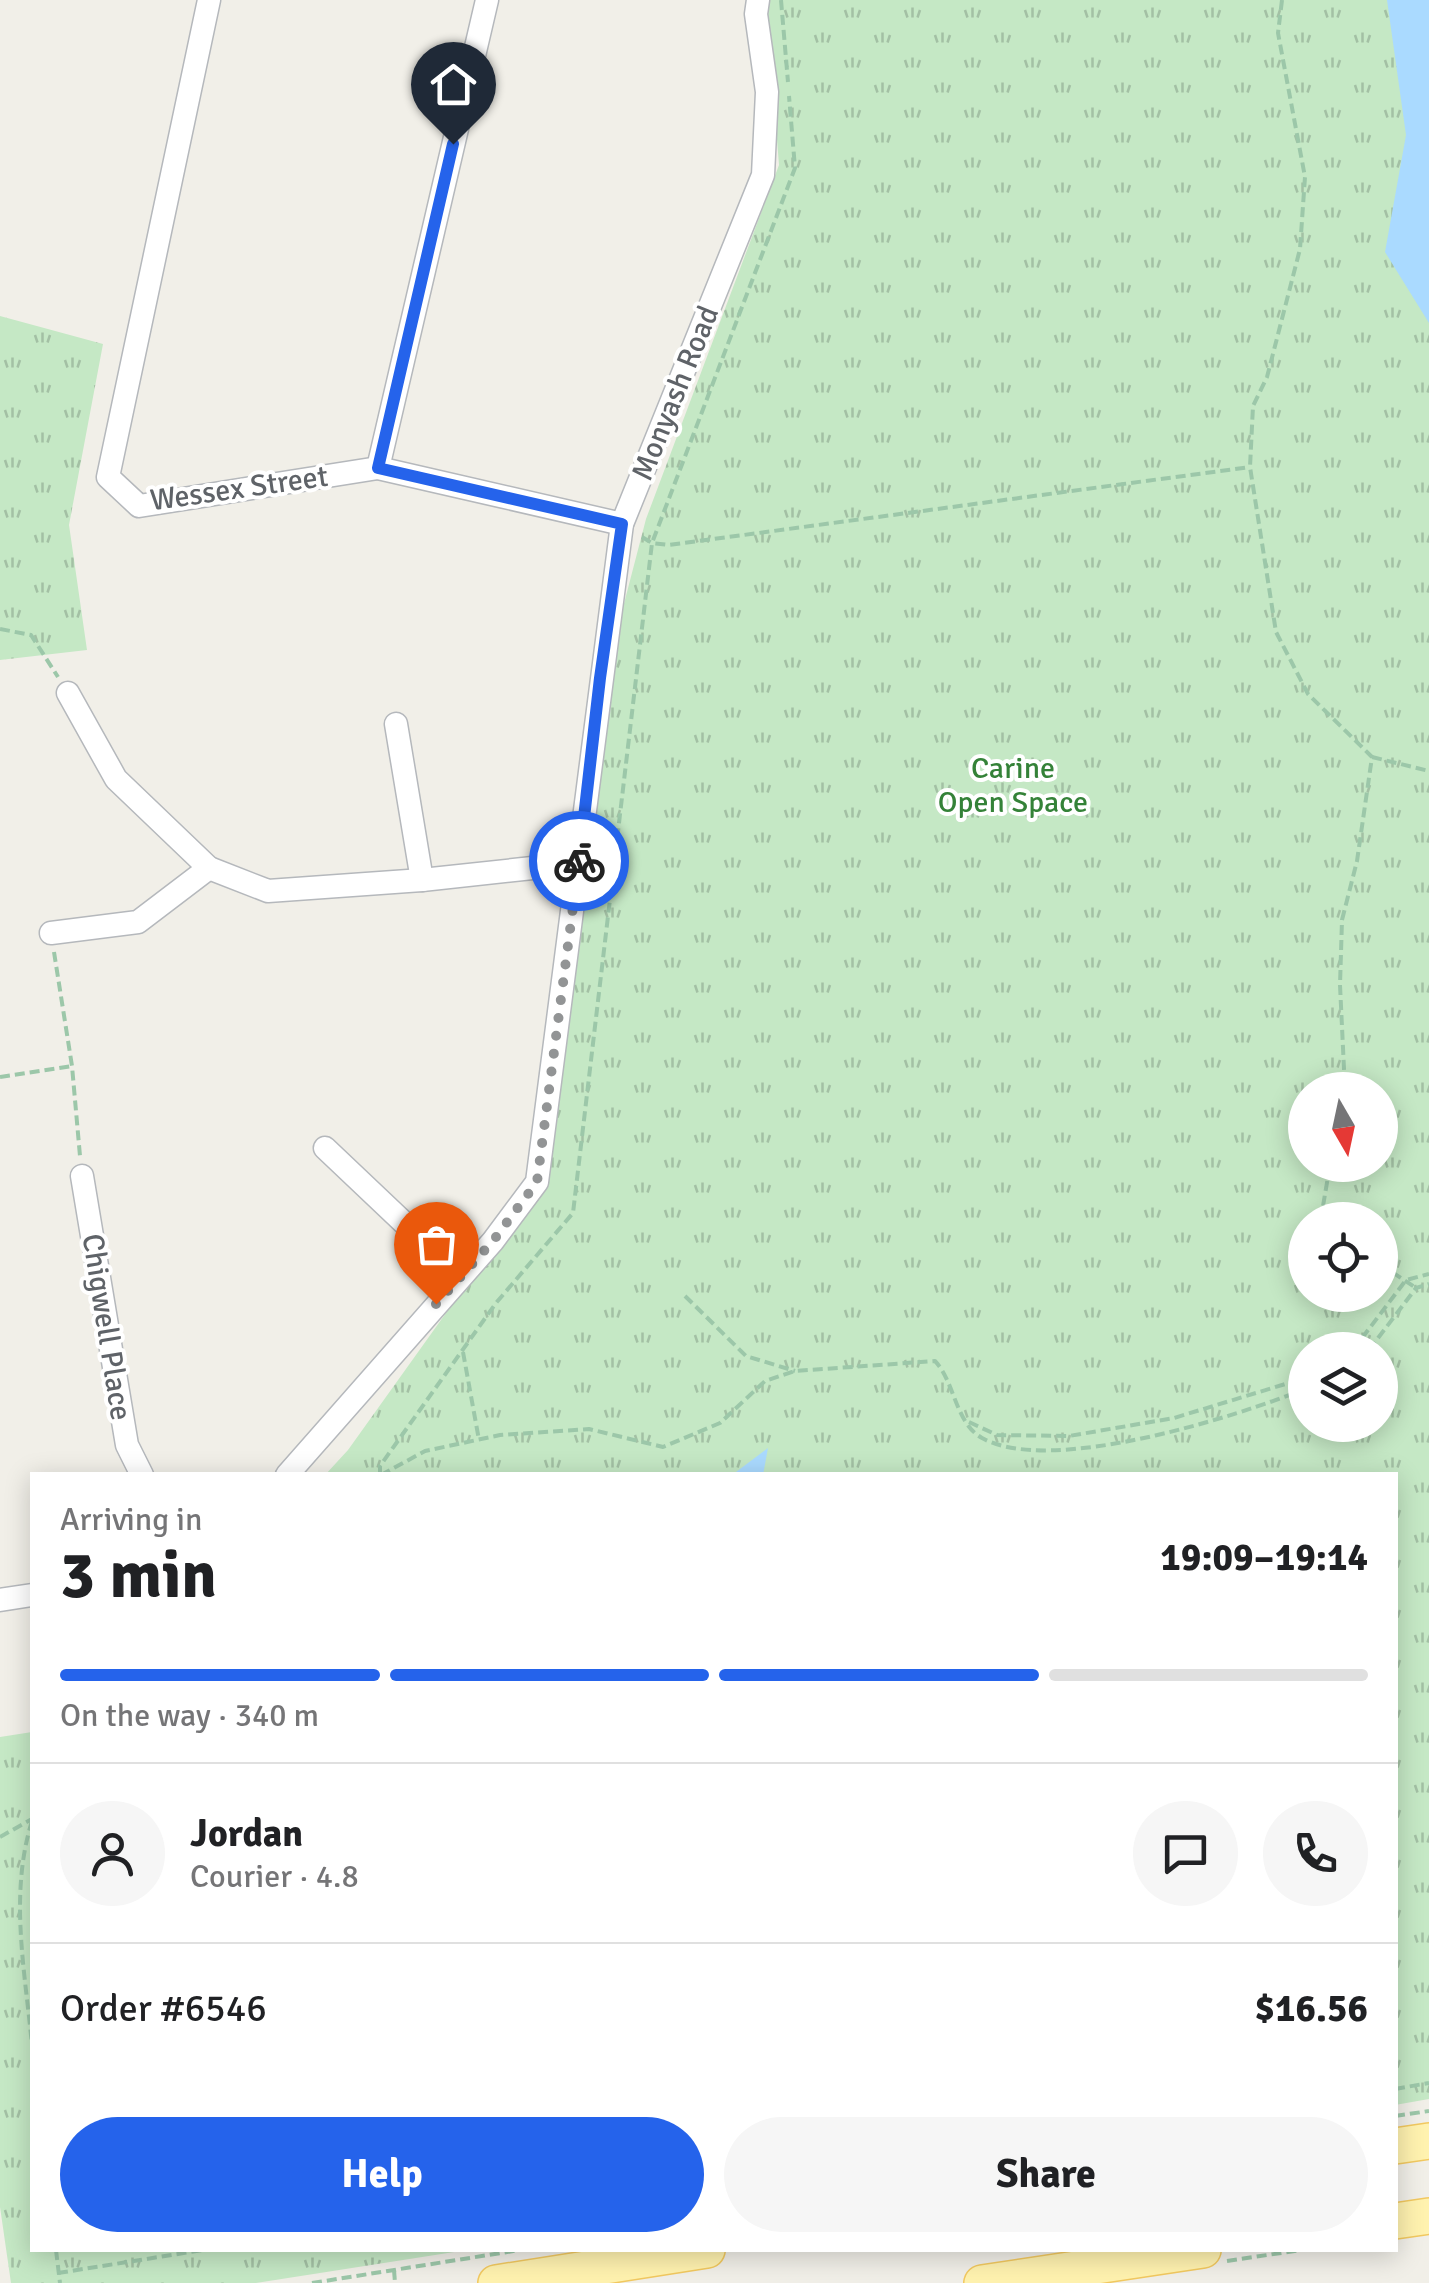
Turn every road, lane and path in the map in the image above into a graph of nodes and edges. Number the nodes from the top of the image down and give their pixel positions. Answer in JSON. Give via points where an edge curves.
{"nodes":[{"id":1,"x":209,"y":0,"type":"edge"},
{"id":2,"x":486,"y":0,"type":"edge"},
{"id":3,"x":758,"y":0,"type":"edge"},
{"id":4,"x":781,"y":0,"type":"edge"},
{"id":5,"x":1282,"y":0,"type":"edge"},
{"id":6,"x":1250,"y":467,"type":"junction"},
{"id":7,"x":378,"y":468,"type":"junction"},
{"id":8,"x":622,"y":524,"type":"junction"},
{"id":9,"x":652,"y":544,"type":"junction"},
{"id":10,"x":0,"y":628,"type":"edge"},
{"id":11,"x":68,"y":693,"type":"joint"},
{"id":12,"x":396,"y":724,"type":"dead end"},
{"id":13,"x":1372,"y":757,"type":"junction"},
{"id":14,"x":1429,"y":771,"type":"edge"},
{"id":15,"x":579,"y":863,"type":"junction"},
{"id":16,"x":209,"y":868,"type":"junction"},
{"id":17,"x":422,"y":880,"type":"junction"},
{"id":18,"x":52,"y":933,"type":"joint"},
{"id":19,"x":72,"y":1066,"type":"junction"},
{"id":20,"x":1344,"y":1072,"type":"edge"},
{"id":21,"x":0,"y":1077,"type":"edge"},
{"id":22,"x":325,"y":1148,"type":"dead end"},
{"id":23,"x":82,"y":1176,"type":"joint"},
{"id":24,"x":1429,"y":1274,"type":"edge"},
{"id":25,"x":1398,"y":1275,"type":"edge"},
{"id":26,"x":460,"y":1276,"type":"junction"},
{"id":27,"x":1406,"y":1280,"type":"junction"},
{"id":28,"x":1429,"y":1284,"type":"edge"},
{"id":29,"x":1416,"y":1288,"type":"junction"},
{"id":30,"x":686,"y":1296,"type":"dead end"},
{"id":31,"x":1367,"y":1332,"type":"edge"},
{"id":32,"x":1383,"y":1332,"type":"edge"},
{"id":33,"x":463,"y":1352,"type":"junction"},
{"id":34,"x":795,"y":1370,"type":"junction"},
{"id":35,"x":1288,"y":1383,"type":"edge"},
{"id":36,"x":1288,"y":1395,"type":"edge"},
{"id":37,"x":965,"y":1420,"type":"junction"},
{"id":38,"x":639,"y":1431,"type":"dead end"},
{"id":39,"x":638,"y":1439,"type":"junction"},
{"id":40,"x":479,"y":1440,"type":"junction"},
{"id":41,"x":140,"y":1472,"type":"edge"},
{"id":42,"x":290,"y":1472,"type":"edge"},
{"id":43,"x":381,"y":1472,"type":"edge"},
{"id":44,"x":386,"y":1472,"type":"edge"},
{"id":45,"x":30,"y":1595,"type":"edge"},
{"id":46,"x":0,"y":1600,"type":"edge"},
{"id":47,"x":30,"y":1821,"type":"edge"},
{"id":48,"x":30,"y":1828,"type":"edge"},
{"id":49,"x":0,"y":1837,"type":"edge"},
{"id":50,"x":30,"y":2025,"type":"edge"},
{"id":51,"x":1429,"y":2083,"type":"edge"},
{"id":52,"x":1398,"y":2088,"type":"edge"},
{"id":53,"x":1429,"y":2111,"type":"edge"},
{"id":54,"x":1410,"y":2139,"type":"edge"},
{"id":55,"x":1429,"y":2216,"type":"edge"},
{"id":56,"x":1398,"y":2221,"type":"edge"},
{"id":57,"x":56,"y":2252,"type":"edge"},
{"id":58,"x":190,"y":2252,"type":"edge"},
{"id":59,"x":464,"y":2252,"type":"edge"},
{"id":60,"x":506,"y":2252,"type":"edge"},
{"id":61,"x":693,"y":2252,"type":"edge"},
{"id":62,"x":1190,"y":2252,"type":"edge"},
{"id":63,"x":466,"y":2258,"type":"junction"},
{"id":64,"x":394,"y":2270,"type":"junction"},
{"id":65,"x":58,"y":2273,"type":"junction"},
{"id":66,"x":60,"y":2283,"type":"edge"},
{"id":67,"x":312,"y":2283,"type":"edge"},
{"id":68,"x":395,"y":2283,"type":"edge"},
{"id":69,"x":496,"y":2283,"type":"edge"},
{"id":70,"x":982,"y":2283,"type":"edge"}],
"edges":[{"from":1,"to":7,"type":"street","name":"Wessex Street","via":[[108,477],[140,506]]},
{"from":2,"to":7,"type":"street"},
{"from":3,"to":8,"type":"street","name":"Monyash Road","via":[[767,92],[763,175]]},
{"from":4,"to":9,"type":"path","via":[[794,168]]},
{"from":5,"to":6,"type":"path","via":[[1278,33],[1305,176],[1300,249],[1254,406]]},
{"from":6,"to":9,"type":"path"},
{"from":6,"to":13,"type":"path","via":[[1276,632],[1308,694]]},
{"from":7,"to":8,"type":"street","name":"Wessex Street"},
{"from":8,"to":9,"type":"path"},
{"from":8,"to":15,"type":"street","name":"Monyash Road"},
{"from":9,"to":33,"type":"path","via":[[573,1213]]},
{"from":10,"to":11,"type":"path","via":[[32,635]]},
{"from":11,"to":16,"type":"street","via":[[116,779]]},
{"from":12,"to":17,"type":"street"},
{"from":13,"to":14,"type":"path"},
{"from":13,"to":20,"type":"path","via":[[1342,920]]},
{"from":15,"to":17,"type":"street"},
{"from":15,"to":26,"type":"street","name":"Monyash Road","via":[[537,1182]]},
{"from":16,"to":17,"type":"street","via":[[268,890]]},
{"from":16,"to":18,"type":"street","via":[[138,922]]},
{"from":18,"to":19,"type":"path"},
{"from":19,"to":21,"type":"path"},
{"from":19,"to":23,"type":"path"},
{"from":22,"to":26,"type":"street"},
{"from":23,"to":41,"type":"street","name":"Chigwell Place","via":[[127,1445]]},
{"from":24,"to":27,"type":"path"},
{"from":25,"to":27,"type":"path"},
{"from":26,"to":42,"type":"street","name":"Monyash Road"},
{"from":27,"to":29,"type":"path"},
{"from":27,"to":31,"type":"path"},
{"from":28,"to":29,"type":"path"},
{"from":29,"to":32,"type":"path"},
{"from":30,"to":34,"type":"path","via":[[746,1356]]},
{"from":33,"to":40,"type":"path"},
{"from":33,"to":43,"type":"path"},
{"from":34,"to":37,"type":"path","via":[[934,1361],[946,1372]]},
{"from":34,"to":39,"type":"path","via":[[765,1381],[720,1423],[663,1447]]},
{"from":35,"to":37,"type":"path","via":[[1174,1418],[1069,1436],[997,1435]]},
{"from":36,"to":37,"type":"path","via":[[1185,1429],[1084,1447],[1014,1450],[980,1437]]},
{"from":38,"to":39,"type":"path"},
{"from":39,"to":40,"type":"path","via":[[589,1429]]},
{"from":40,"to":44,"type":"path","via":[[425,1451]]},
{"from":45,"to":46,"type":"street"},
{"from":47,"to":49,"type":"path"},
{"from":48,"to":50,"type":"path","via":[[19,1913]]},
{"from":51,"to":52,"type":"path"},
{"from":53,"to":54,"type":"path"},
{"from":55,"to":56,"type":"main road"},
{"from":57,"to":65,"type":"path"},
{"from":58,"to":65,"type":"path"},
{"from":59,"to":63,"type":"path"},
{"from":60,"to":63,"type":"path"},
{"from":61,"to":69,"type":"main road"},
{"from":62,"to":70,"type":"main road"},
{"from":63,"to":64,"type":"path"},
{"from":64,"to":67,"type":"path"},
{"from":64,"to":68,"type":"path"},
{"from":65,"to":66,"type":"path"}]}
